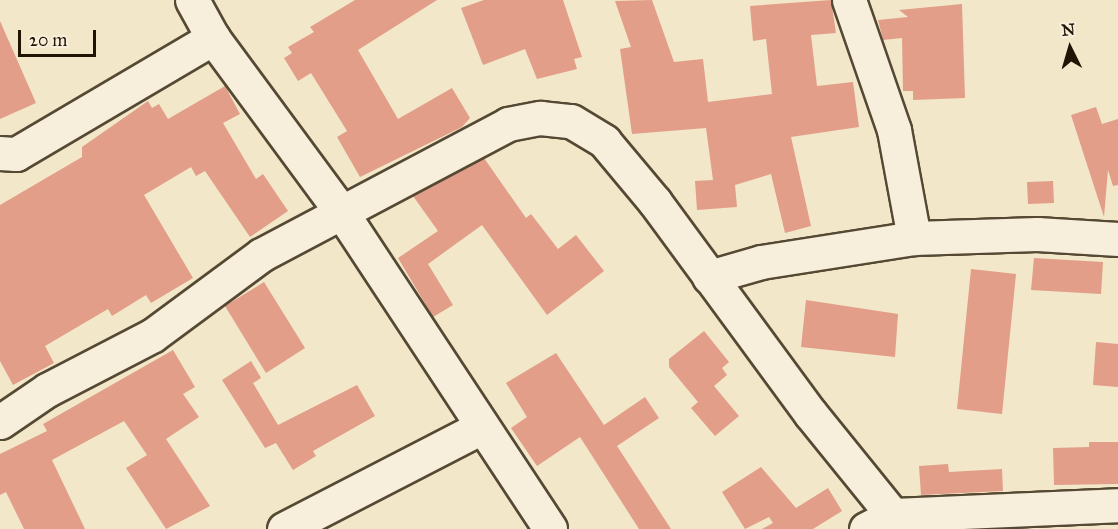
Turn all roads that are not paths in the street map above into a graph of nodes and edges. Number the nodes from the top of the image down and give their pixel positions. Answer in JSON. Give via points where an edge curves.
{"nodes":[{"id":1,"x":192,"y":0,"type":"edge"},
{"id":2,"x":849,"y":0,"type":"edge"},
{"id":3,"x":213,"y":38,"type":"junction"},
{"id":4,"x":0,"y":153,"type":"edge"},
{"id":5,"x":342,"y":213,"type":"junction"},
{"id":6,"x":914,"y":238,"type":"junction"},
{"id":7,"x":1118,"y":240,"type":"edge"},
{"id":8,"x":709,"y":278,"type":"junction"},
{"id":9,"x":0,"y":422,"type":"edge"},
{"id":10,"x":482,"y":427,"type":"junction"},
{"id":11,"x":1118,"y":505,"type":"edge"},
{"id":12,"x":888,"y":524,"type":"edge"},
{"id":13,"x":284,"y":529,"type":"edge"},
{"id":14,"x":550,"y":529,"type":"edge"}],
"edges":[{"from":1,"to":3,"type":"street"},
{"from":2,"to":6,"type":"street","via":[[894,130]]},
{"from":3,"to":4,"type":"street","via":[[16,154]]},
{"from":3,"to":5,"type":"street"},
{"from":5,"to":8,"type":"street","via":[[508,124],[540,118],[571,120],[604,141]]},
{"from":5,"to":9,"type":"street","via":[[261,255],[153,335],[47,390]]},
{"from":5,"to":10,"type":"street"},
{"from":6,"to":7,"type":"street","via":[[1037,234]]},
{"from":6,"to":8,"type":"street","via":[[761,262]]},
{"from":8,"to":12,"type":"street"},
{"from":10,"to":13,"type":"street"},
{"from":10,"to":14,"type":"street"},
{"from":11,"to":12,"type":"street"}]}
